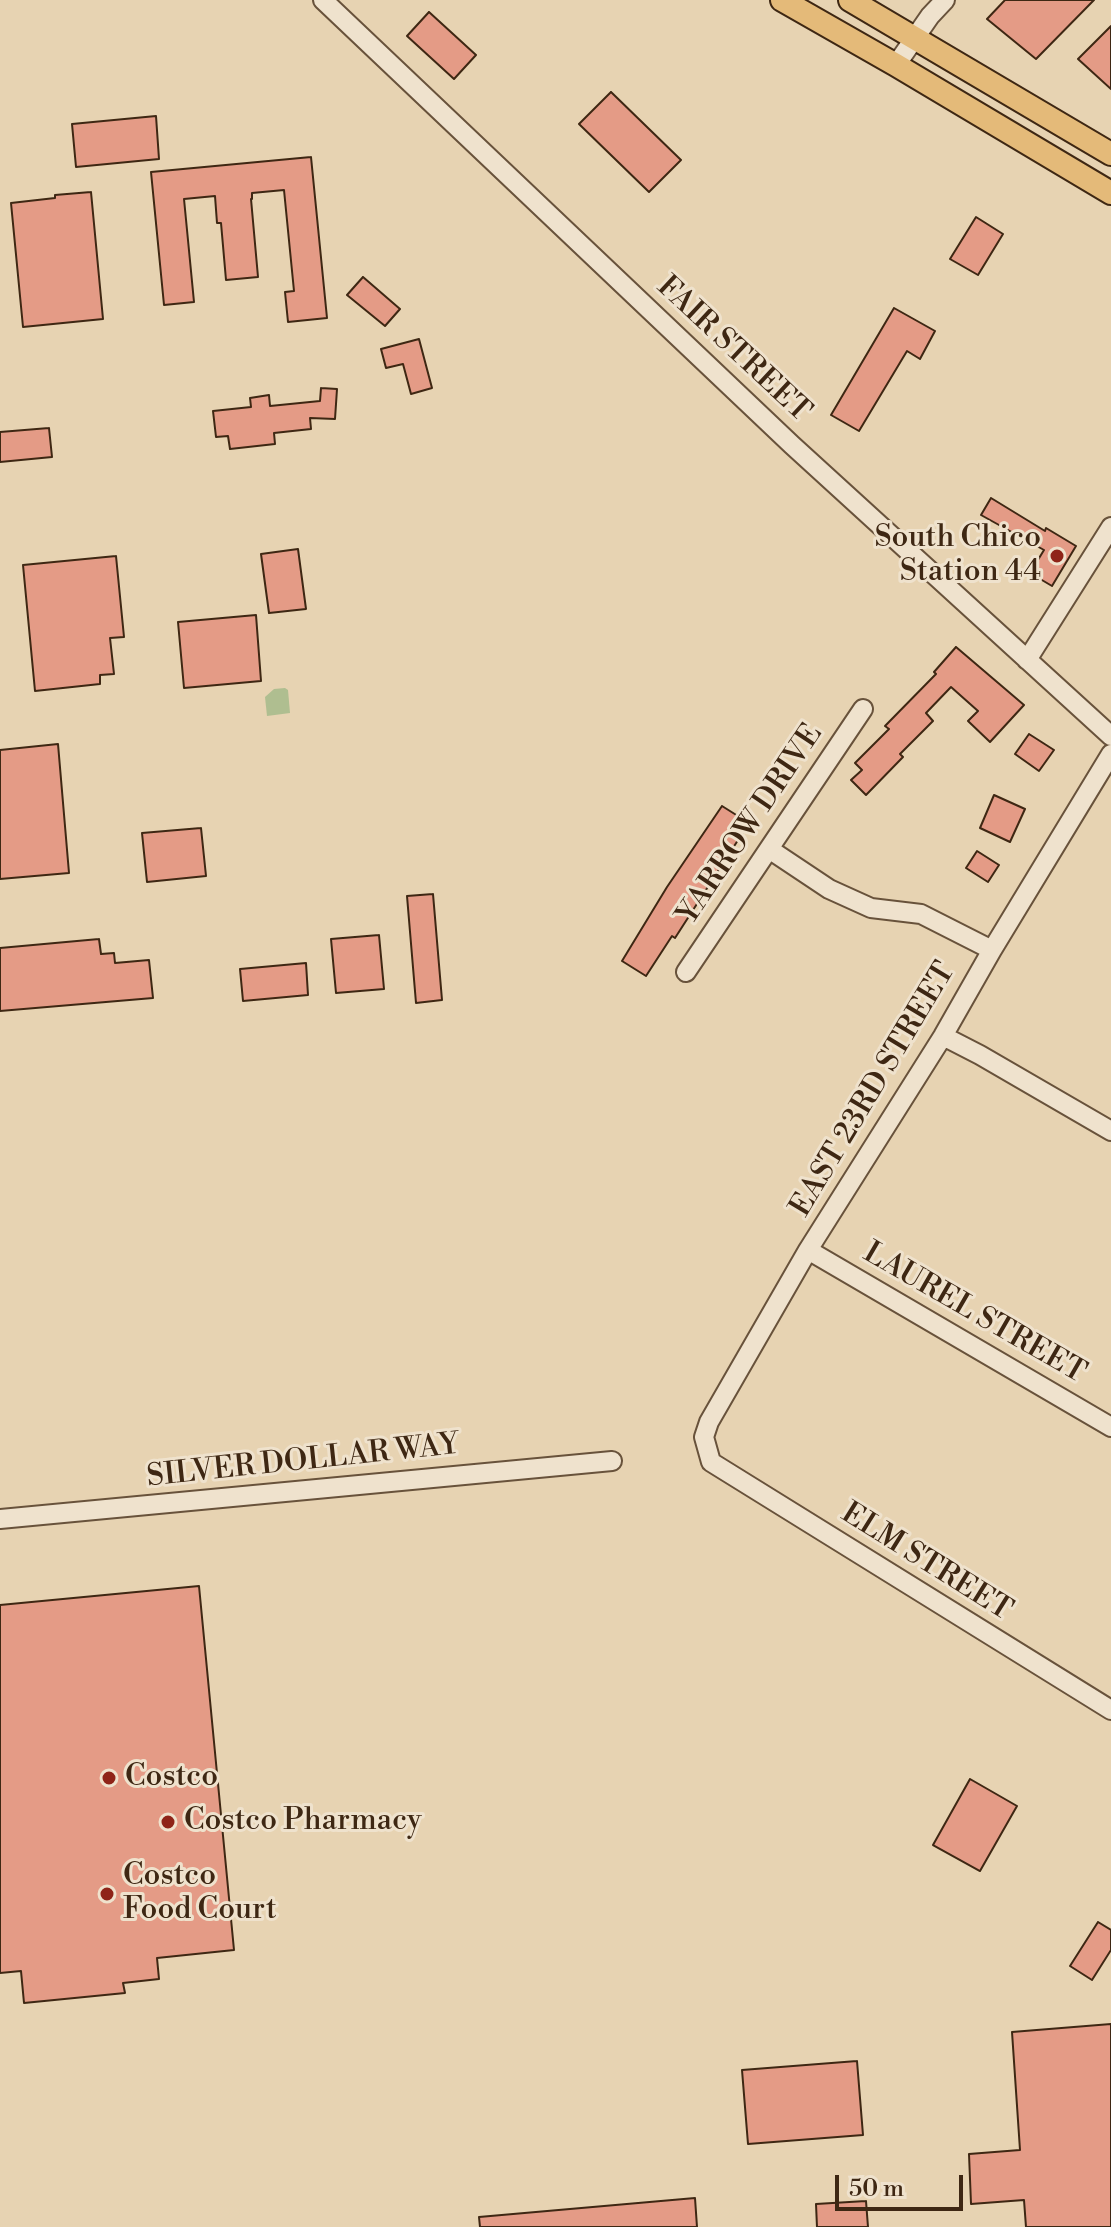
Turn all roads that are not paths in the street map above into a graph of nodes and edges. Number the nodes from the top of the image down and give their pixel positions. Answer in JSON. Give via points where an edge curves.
{"nodes":[{"id":1,"x":323,"y":0,"type":"edge"},
{"id":2,"x":782,"y":0,"type":"edge"},
{"id":3,"x":850,"y":0,"type":"edge"},
{"id":4,"x":945,"y":0,"type":"edge"},
{"id":5,"x":915,"y":38,"type":"junction"},
{"id":6,"x":896,"y":65,"type":"junction"},
{"id":7,"x":1111,"y":154,"type":"edge"},
{"id":8,"x":1111,"y":193,"type":"edge"},
{"id":9,"x":1111,"y":527,"type":"edge"},
{"id":10,"x":1027,"y":660,"type":"junction"},
{"id":11,"x":863,"y":709,"type":"dead end"},
{"id":12,"x":1111,"y":736,"type":"edge"},
{"id":13,"x":1111,"y":754,"type":"edge"},
{"id":14,"x":769,"y":849,"type":"junction"},
{"id":15,"x":992,"y":950,"type":"junction"},
{"id":16,"x":686,"y":972,"type":"dead end"},
{"id":17,"x":943,"y":1036,"type":"junction"},
{"id":18,"x":1111,"y":1131,"type":"edge"},
{"id":19,"x":808,"y":1250,"type":"junction"},
{"id":20,"x":1111,"y":1427,"type":"edge"},
{"id":21,"x":612,"y":1461,"type":"dead end"},
{"id":22,"x":711,"y":1462,"type":"joint"},
{"id":23,"x":0,"y":1519,"type":"edge"},
{"id":24,"x":1111,"y":1710,"type":"edge"}],
"edges":[{"from":1,"to":10,"type":"street","name":"FAIR STREET"},
{"from":2,"to":6,"type":"main road"},
{"from":3,"to":5,"type":"main road"},
{"from":4,"to":5,"type":"street"},
{"from":5,"to":6,"type":"street"},
{"from":5,"to":7,"type":"main road"},
{"from":6,"to":8,"type":"main road"},
{"from":9,"to":10,"type":"street"},
{"from":10,"to":12,"type":"street","name":"FAIR STREET"},
{"from":11,"to":14,"type":"street","name":"YARROW DRIVE"},
{"from":13,"to":15,"type":"street","name":"EAST 23RD STREET"},
{"from":14,"to":15,"type":"street","via":[[829,889],[871,908],[921,914]]},
{"from":14,"to":16,"type":"street","name":"YARROW DRIVE"},
{"from":15,"to":17,"type":"street","name":"EAST 23RD STREET"},
{"from":17,"to":18,"type":"street"},
{"from":17,"to":19,"type":"street","name":"EAST 23RD STREET"},
{"from":19,"to":20,"type":"street","name":"LAUREL STREET"},
{"from":19,"to":22,"type":"street","name":"EAST 23RD STREET","via":[[709,1422],[704,1437]]},
{"from":21,"to":23,"type":"street","name":"SILVER DOLLAR WAY"},
{"from":22,"to":24,"type":"street","name":"ELM STREET"}]}
